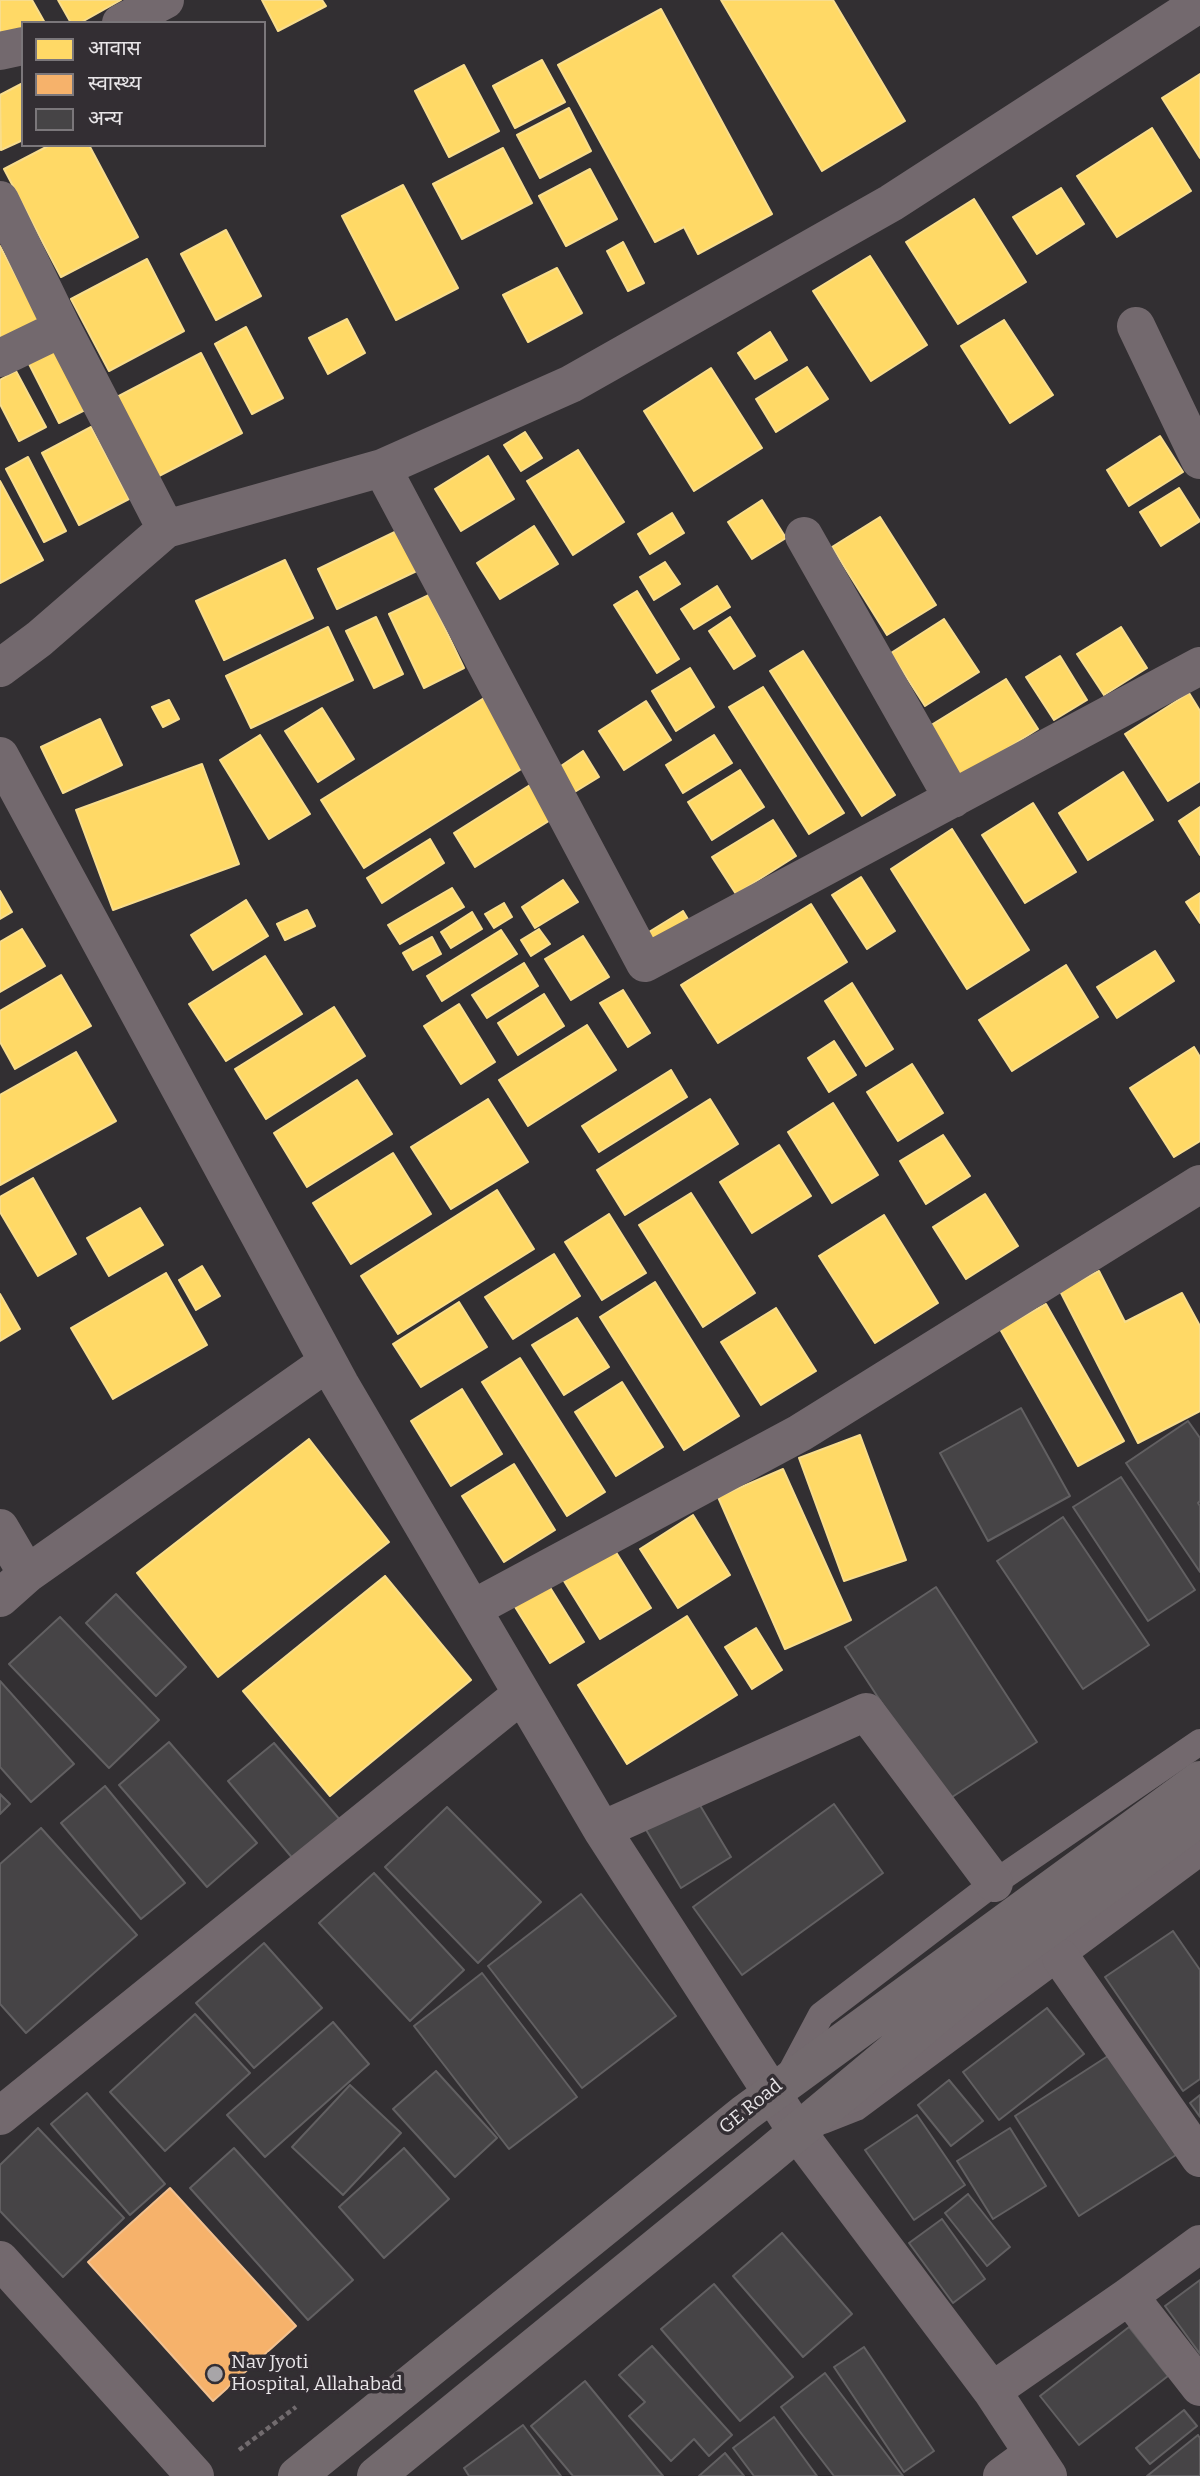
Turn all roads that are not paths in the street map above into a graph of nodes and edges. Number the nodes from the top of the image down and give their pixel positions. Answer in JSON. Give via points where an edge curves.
{"nodes":[{"id":1,"x":164,"y":0,"type":"edge"},
{"id":2,"x":1200,"y":3,"type":"edge"},
{"id":3,"x":125,"y":21,"type":"edge"},
{"id":4,"x":21,"y":46,"type":"edge"},
{"id":5,"x":0,"y":51,"type":"edge"},
{"id":6,"x":0,"y":200,"type":"edge"},
{"id":7,"x":1136,"y":326,"type":"dead end"},
{"id":8,"x":62,"y":328,"type":"junction"},
{"id":9,"x":0,"y":358,"type":"edge"},
{"id":10,"x":1200,"y":460,"type":"edge"},
{"id":11,"x":382,"y":468,"type":"junction"},
{"id":12,"x":166,"y":529,"type":"junction"},
{"id":13,"x":804,"y":536,"type":"dead end"},
{"id":14,"x":1200,"y":666,"type":"edge"},
{"id":15,"x":0,"y":668,"type":"edge"},
{"id":16,"x":0,"y":756,"type":"edge"},
{"id":17,"x":953,"y":799,"type":"junction"},
{"id":18,"x":1200,"y":1184,"type":"edge"},
{"id":19,"x":328,"y":1362,"type":"junction"},
{"id":20,"x":0,"y":1528,"type":"edge"},
{"id":21,"x":14,"y":1586,"type":"edge"},
{"id":22,"x":474,"y":1608,"type":"junction"},
{"id":23,"x":522,"y":1694,"type":"junction"},
{"id":24,"x":1200,"y":1742,"type":"edge"},
{"id":25,"x":1200,"y":1780,"type":"edge"},
{"id":26,"x":1200,"y":1817,"type":"edge"},
{"id":27,"x":602,"y":1830,"type":"junction"},
{"id":28,"x":1200,"y":1853,"type":"edge"},
{"id":29,"x":994,"y":1883,"type":"junction"},
{"id":30,"x":1061,"y":1958,"type":"junction"},
{"id":31,"x":779,"y":2087,"type":"junction"},
{"id":32,"x":0,"y":2116,"type":"edge"},
{"id":33,"x":797,"y":2132,"type":"junction"},
{"id":34,"x":1200,"y":2158,"type":"edge"},
{"id":35,"x":1200,"y":2244,"type":"edge"},
{"id":36,"x":0,"y":2260,"type":"edge"},
{"id":37,"x":1129,"y":2296,"type":"junction"},
{"id":38,"x":1200,"y":2387,"type":"edge"},
{"id":39,"x":992,"y":2391,"type":"junction"},
{"id":40,"x":1040,"y":2465,"type":"edge"},
{"id":41,"x":195,"y":2476,"type":"edge"},
{"id":42,"x":297,"y":2476,"type":"edge"},
{"id":43,"x":376,"y":2476,"type":"edge"},
{"id":44,"x":1002,"y":2476,"type":"edge"}],
"edges":[{"from":1,"to":3,"type":"street"},
{"from":2,"to":11,"type":"street","via":[[891,203],[571,383]]},
{"from":4,"to":5,"type":"street"},
{"from":6,"to":8,"type":"street"},
{"from":7,"to":10,"type":"street"},
{"from":8,"to":9,"type":"street"},
{"from":8,"to":12,"type":"street"},
{"from":11,"to":12,"type":"street"},
{"from":11,"to":17,"type":"street","via":[[645,963]]},
{"from":12,"to":15,"type":"street"},
{"from":13,"to":17,"type":"street"},
{"from":14,"to":17,"type":"street"},
{"from":16,"to":19,"type":"street"},
{"from":18,"to":22,"type":"street","via":[[800,1433]]},
{"from":19,"to":21,"type":"street"},
{"from":19,"to":22,"type":"street"},
{"from":20,"to":21,"type":"street"},
{"from":22,"to":23,"type":"street"},
{"from":23,"to":27,"type":"street"},
{"from":23,"to":32,"type":"street"},
{"from":24,"to":29,"type":"lane","name":"GE Road"},
{"from":25,"to":31,"type":"main road"},
{"from":26,"to":33,"type":"main road","via":[[992,1969]]},
{"from":27,"to":29,"type":"street","via":[[866,1712]]},
{"from":27,"to":31,"type":"street"},
{"from":28,"to":30,"type":"lane"},
{"from":29,"to":31,"type":"lane","name":"GE Road","via":[[821,2015]]},
{"from":30,"to":33,"type":"lane","via":[[856,2108]]},
{"from":30,"to":34,"type":"street"},
{"from":31,"to":33,"type":"street"},
{"from":31,"to":42,"type":"main road","name":"GE Road"},
{"from":33,"to":39,"type":"street"},
{"from":33,"to":43,"type":"main road"},
{"from":35,"to":37,"type":"street"},
{"from":36,"to":41,"type":"street"},
{"from":37,"to":38,"type":"street"},
{"from":37,"to":39,"type":"street"},
{"from":39,"to":40,"type":"street"},
{"from":40,"to":44,"type":"street"}]}
